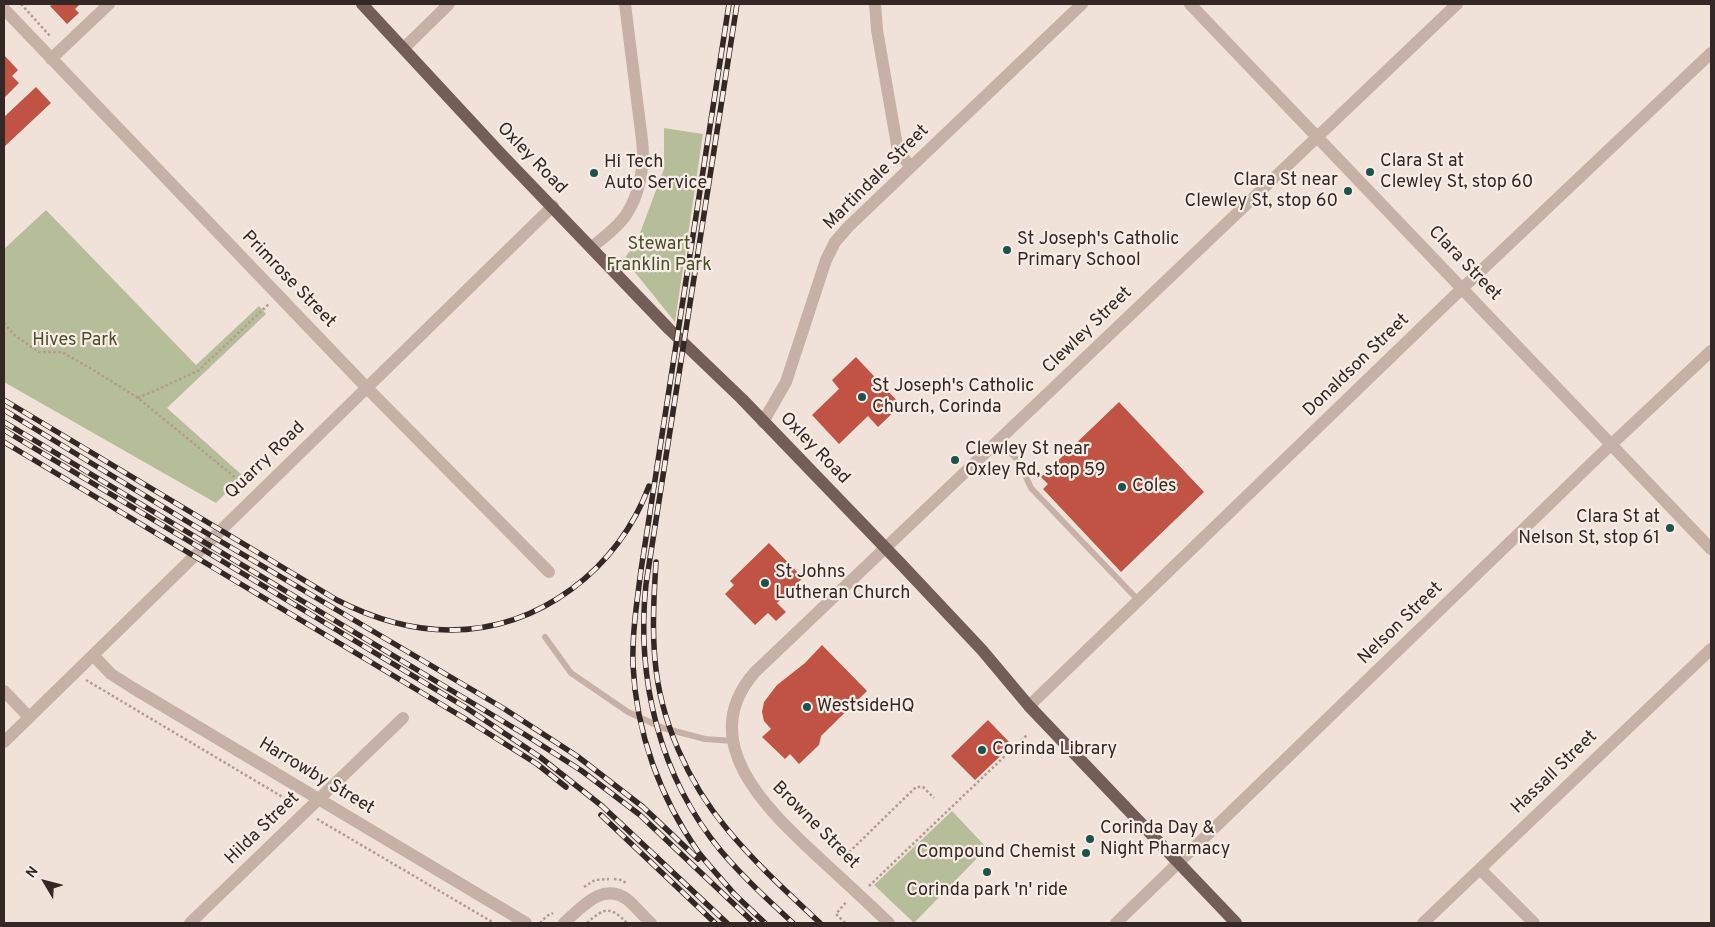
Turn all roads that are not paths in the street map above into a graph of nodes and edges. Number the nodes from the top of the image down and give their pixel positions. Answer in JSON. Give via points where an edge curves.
{"nodes":[{"id":1,"x":109,"y":4,"type":"edge"},
{"id":2,"x":362,"y":4,"type":"edge"},
{"id":3,"x":450,"y":4,"type":"edge"},
{"id":4,"x":626,"y":4,"type":"edge"},
{"id":5,"x":875,"y":4,"type":"edge"},
{"id":6,"x":1082,"y":4,"type":"edge"},
{"id":7,"x":1190,"y":4,"type":"edge"},
{"id":8,"x":1457,"y":4,"type":"edge"},
{"id":9,"x":4,"y":9,"type":"edge"},
{"id":10,"x":404,"y":48,"type":"junction"},
{"id":11,"x":1711,"y":53,"type":"edge"},
{"id":12,"x":51,"y":59,"type":"junction"},
{"id":13,"x":1317,"y":135,"type":"junction"},
{"id":14,"x":911,"y":167,"type":"junction"},
{"id":15,"x":553,"y":206,"type":"junction"},
{"id":16,"x":592,"y":247,"type":"junction"},
{"id":17,"x":1462,"y":288,"type":"junction"},
{"id":18,"x":1711,"y":351,"type":"edge"},
{"id":19,"x":367,"y":388,"type":"junction"},
{"id":20,"x":763,"y":422,"type":"junction"},
{"id":21,"x":999,"y":440,"type":"junction"},
{"id":22,"x":1612,"y":444,"type":"junction"},
{"id":23,"x":885,"y":548,"type":"junction"},
{"id":24,"x":1711,"y":549,"type":"edge"},
{"id":25,"x":549,"y":572,"type":"dead end"},
{"id":26,"x":1139,"y":601,"type":"junction"},
{"id":27,"x":545,"y":637,"type":"dead end"},
{"id":28,"x":1711,"y":649,"type":"edge"},
{"id":29,"x":93,"y":655,"type":"junction"},
{"id":30,"x":4,"y":691,"type":"edge"},
{"id":31,"x":1029,"y":706,"type":"junction"},
{"id":32,"x":734,"y":712,"type":"joint"},
{"id":33,"x":29,"y":717,"type":"junction"},
{"id":34,"x":403,"y":718,"type":"dead end"},
{"id":35,"x":733,"y":741,"type":"junction"},
{"id":36,"x":4,"y":742,"type":"edge"},
{"id":37,"x":319,"y":800,"type":"junction"},
{"id":38,"x":1179,"y":863,"type":"junction"},
{"id":39,"x":1480,"y":868,"type":"junction"},
{"id":40,"x":190,"y":923,"type":"edge"},
{"id":41,"x":526,"y":923,"type":"edge"},
{"id":42,"x":564,"y":923,"type":"edge"},
{"id":43,"x":651,"y":923,"type":"edge"},
{"id":44,"x":889,"y":923,"type":"edge"},
{"id":45,"x":1116,"y":923,"type":"edge"},
{"id":46,"x":1236,"y":923,"type":"edge"},
{"id":47,"x":1423,"y":923,"type":"edge"},
{"id":48,"x":1534,"y":923,"type":"edge"}],
"edges":[{"from":1,"to":12,"type":"street"},
{"from":2,"to":10,"type":"main road","name":"Oxley Road"},
{"from":3,"to":10,"type":"street"},
{"from":4,"to":16,"type":"street","via":[[643,162],[630,208],[620,222]]},
{"from":5,"to":14,"type":"street","via":[[898,151]]},
{"from":6,"to":14,"type":"street","name":"Martindale Street"},
{"from":7,"to":13,"type":"street","name":"Clara Street"},
{"from":8,"to":13,"type":"street","name":"Clewley Street"},
{"from":9,"to":12,"type":"street","name":"Primrose Street"},
{"from":10,"to":15,"type":"main road","name":"Oxley Road"},
{"from":11,"to":17,"type":"street","name":"Donaldson Street"},
{"from":12,"to":19,"type":"street","name":"Primrose Street"},
{"from":13,"to":17,"type":"street","name":"Clara Street"},
{"from":13,"to":21,"type":"street","name":"Clewley Street"},
{"from":14,"to":20,"type":"street","name":"Martindale Street","via":[[835,242],[826,260],[786,382]]},
{"from":15,"to":16,"type":"main road","name":"Oxley Road"},
{"from":15,"to":19,"type":"street","name":"Quarry Road"},
{"from":16,"to":20,"type":"main road","name":"Oxley Road","via":[[669,330]]},
{"from":17,"to":22,"type":"street","name":"Clara Street"},
{"from":17,"to":26,"type":"street","name":"Donaldson Street"},
{"from":18,"to":22,"type":"street","name":"Nelson Street"},
{"from":19,"to":25,"type":"street","name":"Primrose Street"},
{"from":19,"to":29,"type":"street","name":"Quarry Road"},
{"from":20,"to":23,"type":"main road","name":"Oxley Road"},
{"from":21,"to":23,"type":"street","name":"Clewley Street"},
{"from":21,"to":26,"type":"lane","via":[[1020,462],[1031,488]]},
{"from":22,"to":24,"type":"street","name":"Clara Street"},
{"from":22,"to":38,"type":"street","name":"Nelson Street"},
{"from":23,"to":31,"type":"main road","name":"Oxley Road","via":[[982,650]]},
{"from":23,"to":32,"type":"street","name":"Clewley Street","via":[[755,672],[743,686]]},
{"from":26,"to":31,"type":"street","name":"Donaldson Street"},
{"from":27,"to":35,"type":"lane","via":[[571,673],[628,712],[663,728],[705,739]]},
{"from":28,"to":39,"type":"street","name":"Hassall Street"},
{"from":29,"to":33,"type":"street","name":"Quarry Road"},
{"from":29,"to":37,"type":"street","name":"Harrowby Street","via":[[119,679]]},
{"from":30,"to":33,"type":"street"},
{"from":31,"to":38,"type":"main road","name":"Oxley Road"},
{"from":32,"to":35,"type":"street","name":"Browne Street"},
{"from":33,"to":36,"type":"street","name":"Quarry Road"},
{"from":34,"to":37,"type":"street","name":"Hilda Street"},
{"from":35,"to":44,"type":"street","name":"Browne Street","via":[[745,775],[767,806]]},
{"from":37,"to":40,"type":"street","name":"Hilda Street"},
{"from":37,"to":41,"type":"street","name":"Harrowby Street"},
{"from":38,"to":45,"type":"street","name":"Nelson Street"},
{"from":38,"to":46,"type":"main road","name":"Oxley Road"},
{"from":39,"to":47,"type":"street","name":"Hassall Street"},
{"from":39,"to":48,"type":"street"},
{"from":42,"to":43,"type":"street","via":[[594,897],[608,893],[627,899]]}]}
